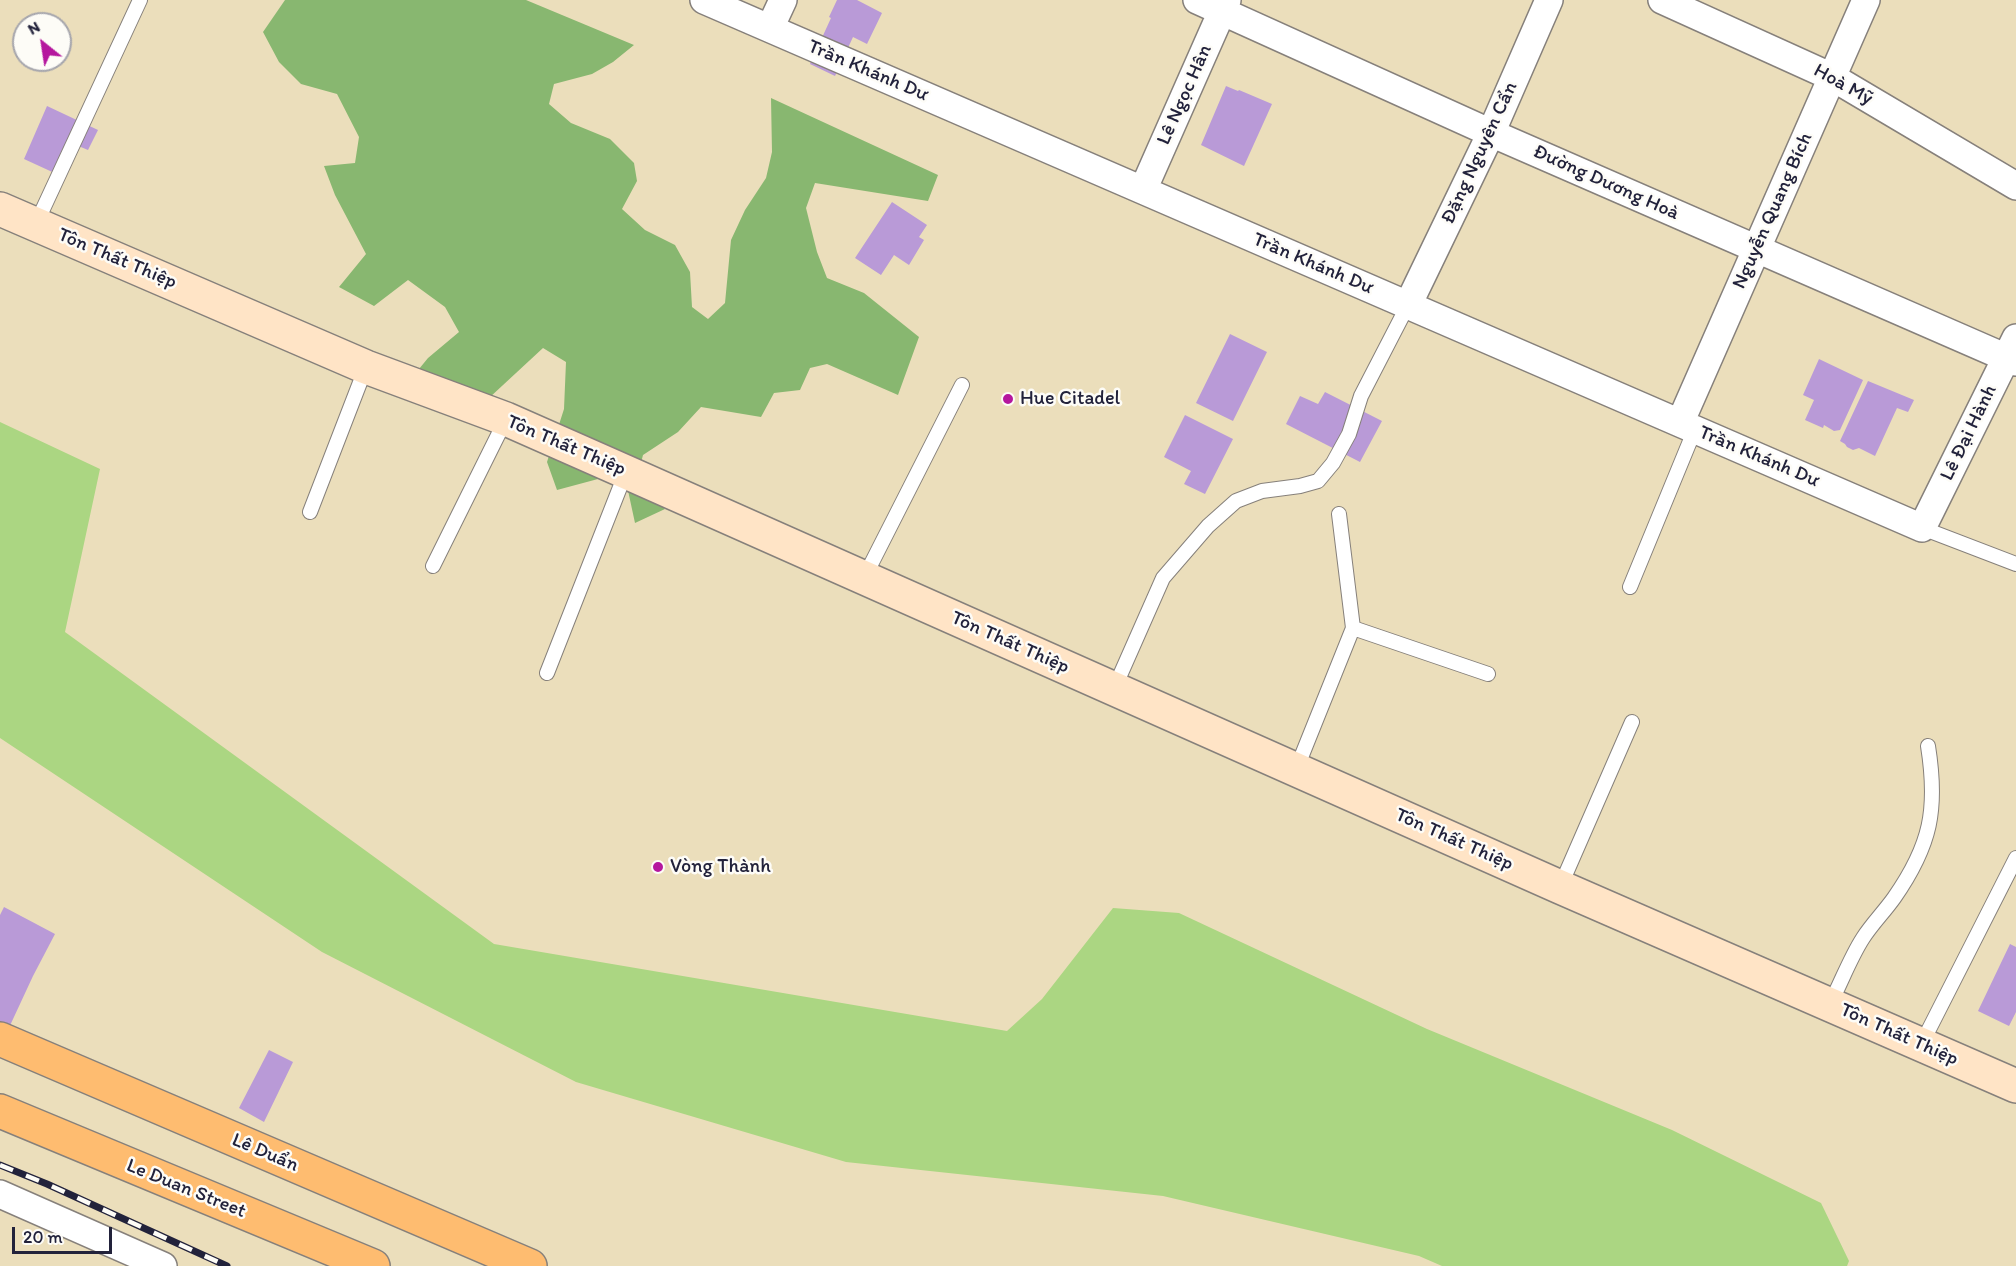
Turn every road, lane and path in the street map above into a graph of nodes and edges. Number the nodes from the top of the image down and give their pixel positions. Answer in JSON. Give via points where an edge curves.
{"nodes":[{"id":1,"x":140,"y":0,"type":"edge"},
{"id":2,"x":704,"y":0,"type":"edge"},
{"id":3,"x":783,"y":0,"type":"edge"},
{"id":4,"x":1197,"y":0,"type":"edge"},
{"id":5,"x":1549,"y":0,"type":"edge"},
{"id":6,"x":1662,"y":0,"type":"edge"},
{"id":7,"x":1866,"y":0,"type":"edge"},
{"id":8,"x":1224,"y":6,"type":"edge"},
{"id":9,"x":770,"y":28,"type":"junction"},
{"id":10,"x":1832,"y":77,"type":"junction"},
{"id":11,"x":1491,"y":133,"type":"junction"},
{"id":12,"x":2016,"y":186,"type":"edge"},
{"id":13,"x":1143,"y":190,"type":"junction"},
{"id":14,"x":0,"y":208,"type":"edge"},
{"id":15,"x":36,"y":224,"type":"junction"},
{"id":16,"x":1755,"y":248,"type":"junction"},
{"id":17,"x":1408,"y":305,"type":"junction"},
{"id":18,"x":2013,"y":353,"type":"edge"},
{"id":19,"x":366,"y":367,"type":"junction"},
{"id":20,"x":962,"y":385,"type":"dead end"},
{"id":21,"x":506,"y":419,"type":"junction"},
{"id":22,"x":1688,"y":426,"type":"junction"},
{"id":23,"x":626,"y":472,"type":"junction"},
{"id":24,"x":310,"y":512,"type":"dead end"},
{"id":25,"x":1339,"y":514,"type":"dead end"},
{"id":26,"x":1922,"y":528,"type":"junction"},
{"id":27,"x":2016,"y":564,"type":"edge"},
{"id":28,"x":433,"y":566,"type":"dead end"},
{"id":29,"x":864,"y":578,"type":"junction"},
{"id":30,"x":1630,"y":587,"type":"dead end"},
{"id":31,"x":1353,"y":627,"type":"junction"},
{"id":32,"x":547,"y":673,"type":"dead end"},
{"id":33,"x":1488,"y":674,"type":"dead end"},
{"id":34,"x":1114,"y":689,"type":"junction"},
{"id":35,"x":1632,"y":722,"type":"dead end"},
{"id":36,"x":1928,"y":746,"type":"dead end"},
{"id":37,"x":1296,"y":770,"type":"junction"},
{"id":38,"x":2016,"y":858,"type":"edge"},
{"id":39,"x":1560,"y":887,"type":"junction"},
{"id":40,"x":1830,"y":1004,"type":"junction"},
{"id":41,"x":0,"y":1039,"type":"edge"},
{"id":42,"x":1921,"y":1045,"type":"junction"},
{"id":43,"x":2016,"y":1086,"type":"edge"},
{"id":44,"x":0,"y":1112,"type":"edge"},
{"id":45,"x":0,"y":1194,"type":"edge"},
{"id":46,"x":163,"y":1266,"type":"edge"},
{"id":47,"x":373,"y":1266,"type":"edge"},
{"id":48,"x":530,"y":1266,"type":"edge"}],
"edges":[{"from":1,"to":15,"type":"lane"},
{"from":2,"to":9,"type":"street","name":"Trần Khánh Dư"},
{"from":3,"to":9,"type":"street"},
{"from":4,"to":8,"type":"street","name":"Đường Dương Hoà"},
{"from":5,"to":11,"type":"street","name":"Đặng Nguyên Cẩn"},
{"from":6,"to":10,"type":"street","name":"Hoà Mỹ"},
{"from":7,"to":10,"type":"street","name":"Nguyễn Quang Bích"},
{"from":8,"to":11,"type":"street","name":"Đường Dương Hoà"},
{"from":8,"to":13,"type":"street","name":"Lê Ngọc Hân"},
{"from":9,"to":13,"type":"street","name":"Trần Khánh Dư"},
{"from":10,"to":12,"type":"street","name":"Hoà Mỹ"},
{"from":10,"to":16,"type":"street","name":"Nguyễn Quang Bích"},
{"from":11,"to":16,"type":"street","name":"Đường Dương Hoà"},
{"from":11,"to":17,"type":"street","name":"Đặng Nguyên Cẩn"},
{"from":13,"to":17,"type":"street","name":"Trần Khánh Dư"},
{"from":14,"to":15,"type":"street","name":"Tôn Thất Thiệp"},
{"from":15,"to":19,"type":"street","name":"Tôn Thất Thiệp"},
{"from":16,"to":18,"type":"street","name":"Đường Dương Hoà"},
{"from":16,"to":22,"type":"street","name":"Nguyễn Quang Bích"},
{"from":17,"to":22,"type":"street","name":"Trần Khánh Dư"},
{"from":17,"to":34,"type":"lane","via":[[1360,396],[1349,434],[1333,463],[1318,481],[1262,491],[1236,501],[1208,526],[1163,578]]},
{"from":18,"to":26,"type":"street","name":"Lê Đại Hành"},
{"from":19,"to":21,"type":"street","name":"Tôn Thất Thiệp"},
{"from":19,"to":24,"type":"lane"},
{"from":20,"to":29,"type":"lane"},
{"from":21,"to":23,"type":"street","name":"Tôn Thất Thiệp"},
{"from":21,"to":28,"type":"lane"},
{"from":22,"to":26,"type":"street","name":"Trần Khánh Dư"},
{"from":22,"to":30,"type":"lane"},
{"from":23,"to":29,"type":"street","name":"Tôn Thất Thiệp"},
{"from":23,"to":32,"type":"lane"},
{"from":25,"to":31,"type":"lane"},
{"from":26,"to":27,"type":"lane"},
{"from":29,"to":34,"type":"street","name":"Tôn Thất Thiệp"},
{"from":31,"to":33,"type":"lane"},
{"from":31,"to":37,"type":"lane"},
{"from":34,"to":37,"type":"street","name":"Tôn Thất Thiệp"},
{"from":35,"to":39,"type":"lane"},
{"from":36,"to":40,"type":"lane","via":[[1933,805],[1926,837],[1894,898],[1862,938]]},
{"from":37,"to":39,"type":"street","name":"Tôn Thất Thiệp"},
{"from":38,"to":42,"type":"lane"},
{"from":39,"to":40,"type":"street","name":"Tôn Thất Thiệp"},
{"from":40,"to":42,"type":"street","name":"Tôn Thất Thiệp"},
{"from":41,"to":48,"type":"main road","name":"Lê Duẩn"},
{"from":42,"to":43,"type":"street","name":"Tôn Thất Thiệp"},
{"from":44,"to":47,"type":"main road","name":"Le Duan Street"},
{"from":45,"to":46,"type":"street"}]}
